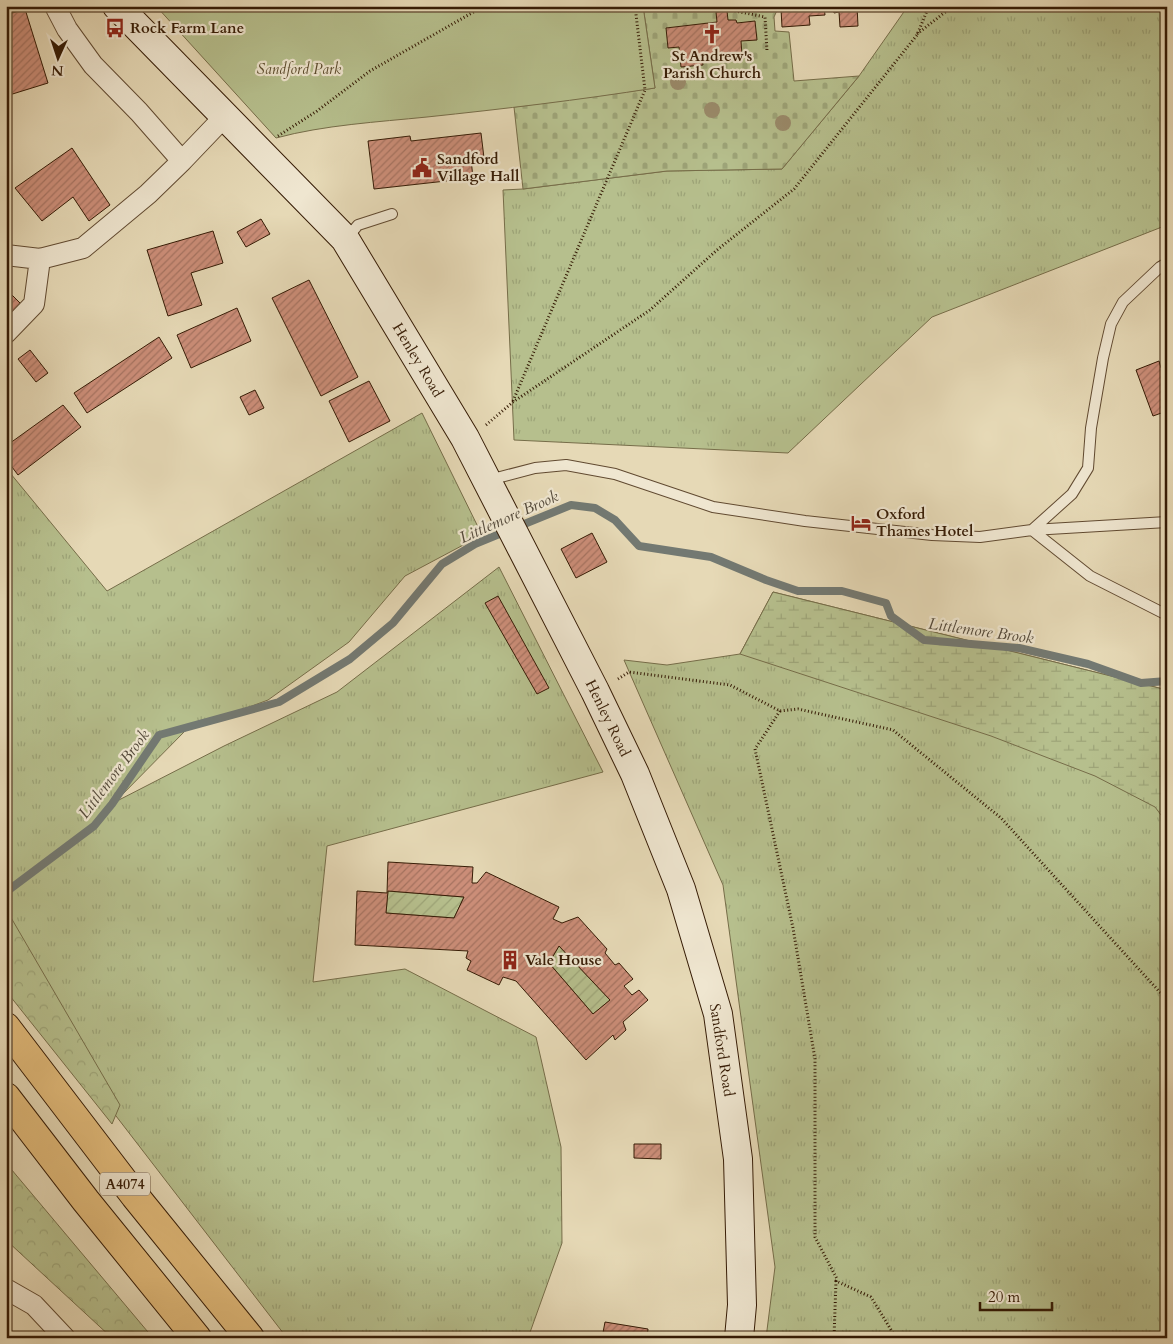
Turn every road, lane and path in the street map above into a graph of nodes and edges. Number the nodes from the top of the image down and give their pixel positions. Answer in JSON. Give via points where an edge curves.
{"nodes":[{"id":1,"x":55,"y":6,"type":"edge"},
{"id":2,"x":117,"y":6,"type":"edge"},
{"id":3,"x":484,"y":6,"type":"edge"},
{"id":4,"x":635,"y":6,"type":"edge"},
{"id":5,"x":929,"y":6,"type":"edge"},
{"id":6,"x":953,"y":6,"type":"edge"},
{"id":7,"x":721,"y":8,"type":"edge"},
{"id":8,"x":916,"y":35,"type":"junction"},
{"id":9,"x":766,"y":51,"type":"dead end"},
{"id":10,"x":225,"y":116,"type":"junction"},
{"id":11,"x":263,"y":157,"type":"junction"},
{"id":12,"x":182,"y":161,"type":"junction"},
{"id":13,"x":392,"y":214,"type":"dead end"},
{"id":14,"x":345,"y":239,"type":"junction"},
{"id":15,"x":6,"y":255,"type":"edge"},
{"id":16,"x":40,"y":259,"type":"junction"},
{"id":17,"x":1167,"y":263,"type":"edge"},
{"id":18,"x":6,"y":333,"type":"edge"},
{"id":19,"x":513,"y":402,"type":"junction"},
{"id":20,"x":464,"y":438,"type":"junction"},
{"id":21,"x":486,"y":481,"type":"junction"},
{"id":22,"x":1167,"y":522,"type":"edge"},
{"id":23,"x":1032,"y":530,"type":"junction"},
{"id":24,"x":1167,"y":615,"type":"edge"},
{"id":25,"x":595,"y":691,"type":"junction"},
{"id":26,"x":780,"y":711,"type":"junction"},
{"id":27,"x":635,"y":774,"type":"joint"},
{"id":28,"x":1167,"y":1000,"type":"edge"},
{"id":29,"x":6,"y":1027,"type":"edge"},
{"id":30,"x":6,"y":1097,"type":"edge"},
{"id":31,"x":836,"y":1281,"type":"junction"},
{"id":32,"x":6,"y":1289,"type":"edge"},
{"id":33,"x":65,"y":1338,"type":"edge"},
{"id":34,"x":197,"y":1338,"type":"edge"},
{"id":35,"x":250,"y":1338,"type":"edge"},
{"id":36,"x":739,"y":1338,"type":"edge"},
{"id":37,"x":834,"y":1338,"type":"edge"},
{"id":38,"x":896,"y":1338,"type":"edge"}],
"edges":[{"from":1,"to":12,"type":"street","via":[[93,66]]},
{"from":2,"to":10,"type":"street","name":"Henley Road"},
{"from":3,"to":11,"type":"path","via":[[370,72],[276,138]]},
{"from":4,"to":19,"type":"path","via":[[645,90]]},
{"from":5,"to":8,"type":"path"},
{"from":6,"to":8,"type":"path"},
{"from":7,"to":9,"type":"path","via":[[764,17]]},
{"from":8,"to":19,"type":"path","via":[[794,189],[717,250],[650,310]]},
{"from":10,"to":11,"type":"street","name":"Henley Road"},
{"from":10,"to":12,"type":"street"},
{"from":11,"to":14,"type":"street","name":"Henley Road"},
{"from":12,"to":16,"type":"street","via":[[83,248]]},
{"from":13,"to":14,"type":"lane","via":[[358,225]]},
{"from":14,"to":20,"type":"street","name":"Henley Road"},
{"from":15,"to":16,"type":"street"},
{"from":16,"to":18,"type":"street","via":[[34,304]]},
{"from":17,"to":23,"type":"lane","via":[[1123,302],[1110,324],[1088,468],[1072,494]]},
{"from":19,"to":20,"type":"path","via":[[494,420]]},
{"from":20,"to":21,"type":"street","name":"Henley Road"},
{"from":21,"to":23,"type":"lane","via":[[535,468],[566,465],[615,474],[713,507],[805,521],[970,537]]},
{"from":21,"to":25,"type":"street","name":"Henley Road"},
{"from":22,"to":23,"type":"lane"},
{"from":23,"to":24,"type":"lane","via":[[1090,576]]},
{"from":25,"to":26,"type":"path","via":[[629,672],[730,685]]},
{"from":25,"to":27,"type":"street","name":"Henley Road"},
{"from":26,"to":28,"type":"path","via":[[798,709],[894,730],[1001,818]]},
{"from":26,"to":31,"type":"path","via":[[755,749],[793,928],[815,1059],[815,1237]]},
{"from":27,"to":36,"type":"street","name":"Sandford Road","via":[[681,889],[718,1014],[738,1159],[742,1305]]},
{"from":29,"to":35,"type":"main road","number":"A4074","via":[[134,1196]]},
{"from":30,"to":34,"type":"main road","number":"A4074"},
{"from":31,"to":37,"type":"path"},
{"from":31,"to":38,"type":"path","via":[[871,1297]]},
{"from":32,"to":33,"type":"street","via":[[34,1305]]}]}
